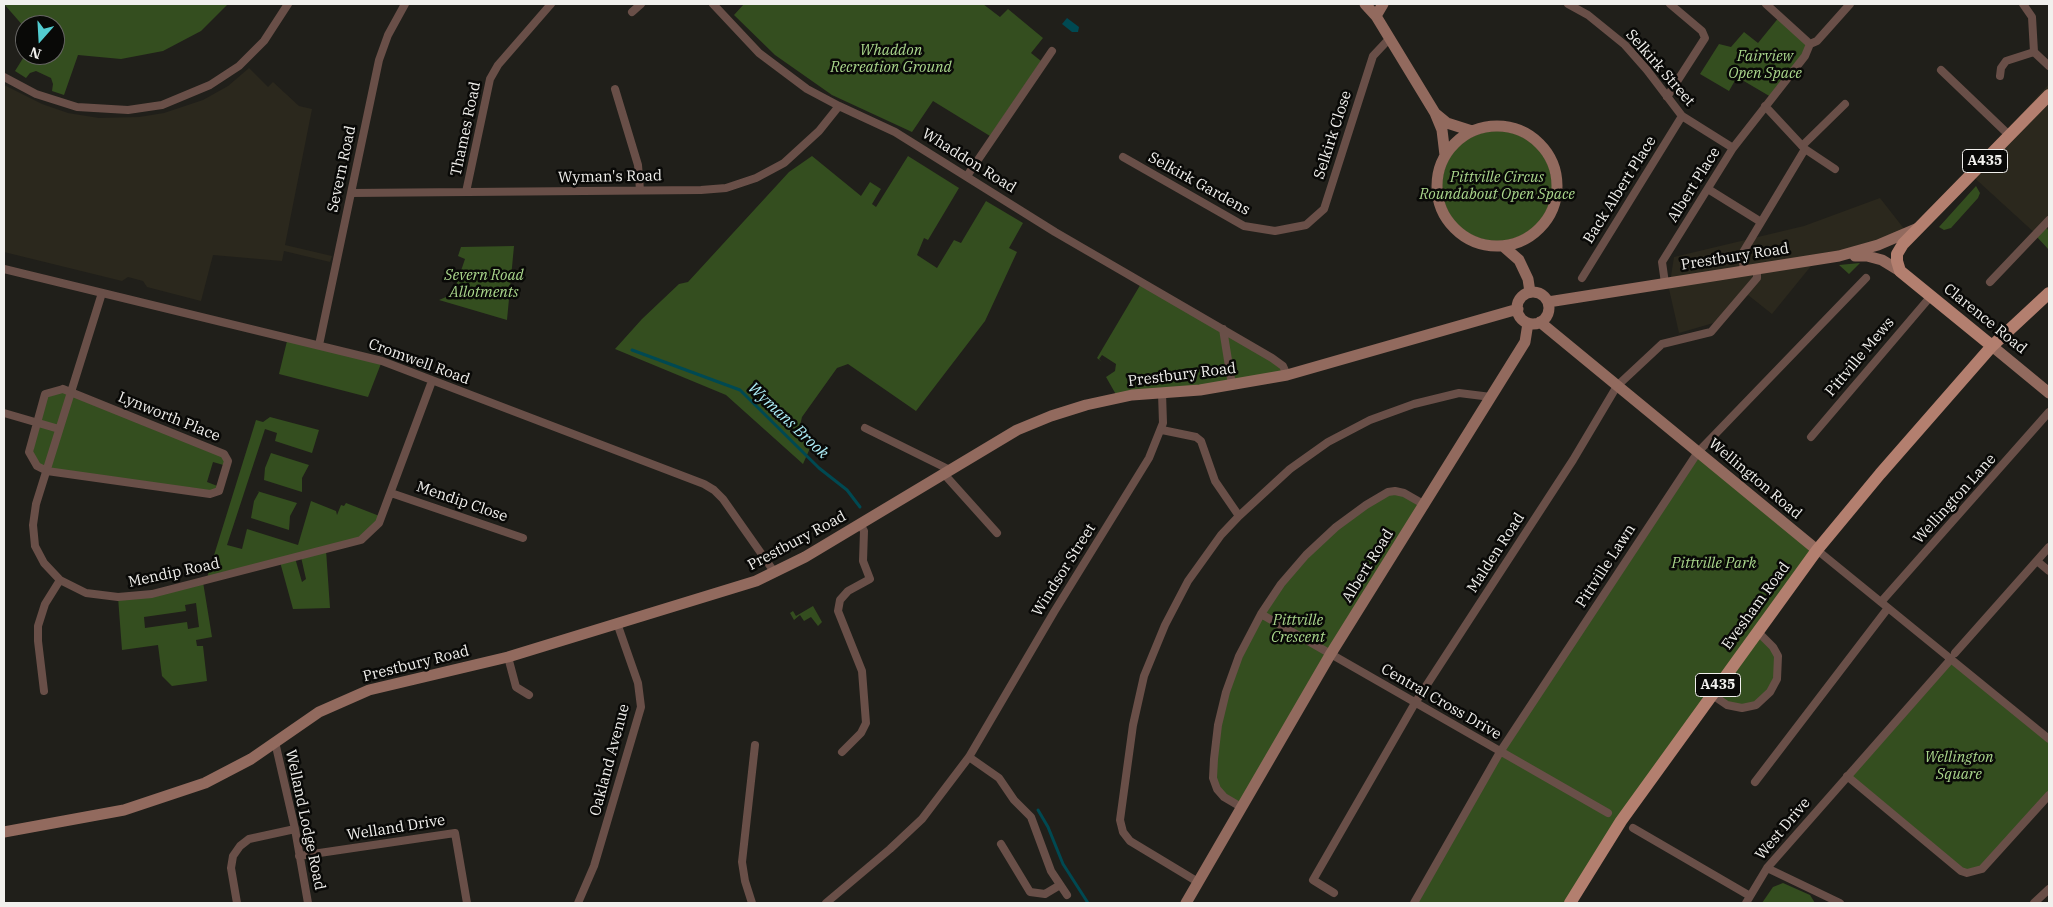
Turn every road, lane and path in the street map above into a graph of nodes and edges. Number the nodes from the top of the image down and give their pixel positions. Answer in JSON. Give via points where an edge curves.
{"nodes":[{"id":1,"x":288,"y":4,"type":"edge"},
{"id":2,"x":405,"y":4,"type":"edge"},
{"id":3,"x":550,"y":4,"type":"edge"},
{"id":4,"x":641,"y":4,"type":"edge"},
{"id":5,"x":713,"y":4,"type":"edge"},
{"id":6,"x":1365,"y":4,"type":"edge"},
{"id":7,"x":1383,"y":4,"type":"edge"},
{"id":8,"x":1568,"y":4,"type":"edge"},
{"id":9,"x":1670,"y":4,"type":"edge"},
{"id":10,"x":1766,"y":4,"type":"edge"},
{"id":11,"x":1850,"y":4,"type":"edge"},
{"id":12,"x":2023,"y":4,"type":"edge"},
{"id":13,"x":632,"y":12,"type":"dead end"},
{"id":14,"x":1376,"y":16,"type":"junction"},
{"id":15,"x":1389,"y":38,"type":"junction"},
{"id":16,"x":1810,"y":44,"type":"junction"},
{"id":17,"x":1052,"y":51,"type":"dead end"},
{"id":18,"x":2034,"y":52,"type":"junction"},
{"id":19,"x":2049,"y":66,"type":"edge"},
{"id":20,"x":1941,"y":70,"type":"dead end"},
{"id":21,"x":4,"y":76,"type":"edge"},
{"id":22,"x":2000,"y":76,"type":"dead end"},
{"id":23,"x":615,"y":88,"type":"dead end"},
{"id":24,"x":2049,"y":95,"type":"edge"},
{"id":25,"x":1667,"y":97,"type":"junction"},
{"id":26,"x":1845,"y":104,"type":"dead end"},
{"id":27,"x":839,"y":106,"type":"junction"},
{"id":28,"x":1765,"y":106,"type":"junction"},
{"id":29,"x":1435,"y":113,"type":"junction"},
{"id":30,"x":1682,"y":116,"type":"junction"},
{"id":31,"x":1472,"y":131,"type":"junction"},
{"id":32,"x":2010,"y":136,"type":"junction"},
{"id":33,"x":1804,"y":147,"type":"junction"},
{"id":34,"x":1733,"y":148,"type":"junction"},
{"id":35,"x":1445,"y":156,"type":"junction"},
{"id":36,"x":1122,"y":157,"type":"dead end"},
{"id":37,"x":1835,"y":169,"type":"dead end"},
{"id":38,"x":967,"y":176,"type":"junction"},
{"id":39,"x":1708,"y":189,"type":"junction"},
{"id":40,"x":640,"y":190,"type":"junction"},
{"id":41,"x":466,"y":192,"type":"junction"},
{"id":42,"x":351,"y":193,"type":"junction"},
{"id":43,"x":2049,"y":220,"type":"edge"},
{"id":44,"x":1762,"y":222,"type":"junction"},
{"id":45,"x":1921,"y":226,"type":"junction"},
{"id":46,"x":1293,"y":229,"type":"joint"},
{"id":47,"x":1524,"y":240,"type":"junction"},
{"id":48,"x":1503,"y":246,"type":"junction"},
{"id":49,"x":1838,"y":256,"type":"junction"},
{"id":50,"x":1519,"y":260,"type":"junction"},
{"id":51,"x":4,"y":269,"type":"edge"},
{"id":52,"x":1756,"y":269,"type":"junction"},
{"id":53,"x":1744,"y":271,"type":"junction"},
{"id":54,"x":1900,"y":271,"type":"junction"},
{"id":55,"x":1582,"y":278,"type":"dead end"},
{"id":56,"x":1866,"y":278,"type":"dead end"},
{"id":57,"x":1990,"y":282,"type":"dead end"},
{"id":58,"x":1665,"y":284,"type":"junction"},
{"id":59,"x":1530,"y":292,"type":"junction"},
{"id":60,"x":102,"y":293,"type":"junction"},
{"id":61,"x":2049,"y":293,"type":"edge"},
{"id":62,"x":1930,"y":296,"type":"junction"},
{"id":63,"x":1548,"y":302,"type":"junction"},
{"id":64,"x":1518,"y":309,"type":"junction"},
{"id":65,"x":1534,"y":322,"type":"junction"},
{"id":66,"x":1223,"y":328,"type":"junction"},
{"id":67,"x":319,"y":345,"type":"junction"},
{"id":68,"x":1992,"y":346,"type":"junction"},
{"id":69,"x":1287,"y":375,"type":"junction"},
{"id":70,"x":432,"y":381,"type":"junction"},
{"id":71,"x":1232,"y":385,"type":"junction"},
{"id":72,"x":1617,"y":386,"type":"junction"},
{"id":73,"x":71,"y":392,"type":"junction"},
{"id":74,"x":1162,"y":392,"type":"junction"},
{"id":75,"x":2049,"y":393,"type":"edge"},
{"id":76,"x":1490,"y":397,"type":"junction"},
{"id":77,"x":2049,"y":412,"type":"edge"},
{"id":78,"x":4,"y":413,"type":"edge"},
{"id":79,"x":37,"y":423,"type":"junction"},
{"id":80,"x":865,"y":428,"type":"dead end"},
{"id":81,"x":59,"y":429,"type":"junction"},
{"id":82,"x":1162,"y":430,"type":"junction"},
{"id":83,"x":1811,"y":437,"type":"dead end"},
{"id":84,"x":1698,"y":452,"type":"junction"},
{"id":85,"x":47,"y":470,"type":"junction"},
{"id":86,"x":947,"y":472,"type":"junction"},
{"id":87,"x":392,"y":492,"type":"junction"},
{"id":88,"x":1425,"y":505,"type":"junction"},
{"id":89,"x":1239,"y":516,"type":"junction"},
{"id":90,"x":860,"y":524,"type":"junction"},
{"id":91,"x":997,"y":533,"type":"dead end"},
{"id":92,"x":523,"y":538,"type":"dead end"},
{"id":93,"x":2049,"y":547,"type":"edge"},
{"id":94,"x":1817,"y":550,"type":"junction"},
{"id":95,"x":2037,"y":561,"type":"junction"},
{"id":96,"x":2049,"y":572,"type":"edge"},
{"id":97,"x":775,"y":573,"type":"junction"},
{"id":98,"x":60,"y":580,"type":"junction"},
{"id":99,"x":1881,"y":602,"type":"junction"},
{"id":100,"x":1888,"y":608,"type":"junction"},
{"id":101,"x":1261,"y":614,"type":"junction"},
{"id":102,"x":617,"y":623,"type":"junction"},
{"id":103,"x":1757,"y":631,"type":"junction"},
{"id":104,"x":1330,"y":655,"type":"junction"},
{"id":105,"x":1953,"y":656,"type":"junction"},
{"id":106,"x":508,"y":657,"type":"junction"},
{"id":107,"x":44,"y":691,"type":"dead end"},
{"id":108,"x":1711,"y":694,"type":"junction"},
{"id":109,"x":529,"y":695,"type":"dead end"},
{"id":110,"x":1415,"y":703,"type":"junction"},
{"id":111,"x":2049,"y":739,"type":"edge"},
{"id":112,"x":275,"y":742,"type":"junction"},
{"id":113,"x":755,"y":744,"type":"dead end"},
{"id":114,"x":842,"y":752,"type":"dead end"},
{"id":115,"x":1500,"y":752,"type":"junction"},
{"id":116,"x":969,"y":757,"type":"junction"},
{"id":117,"x":1847,"y":776,"type":"junction"},
{"id":118,"x":1755,"y":782,"type":"dead end"},
{"id":119,"x":2049,"y":795,"type":"edge"},
{"id":120,"x":1241,"y":807,"type":"junction"},
{"id":121,"x":1608,"y":813,"type":"dead end"},
{"id":122,"x":1633,"y":828,"type":"dead end"},
{"id":123,"x":295,"y":830,"type":"junction"},
{"id":124,"x":4,"y":832,"type":"edge"},
{"id":125,"x":1001,"y":844,"type":"dead end"},
{"id":126,"x":299,"y":856,"type":"junction"},
{"id":127,"x":1767,"y":868,"type":"junction"},
{"id":128,"x":1198,"y":882,"type":"junction"},
{"id":129,"x":1060,"y":885,"type":"junction"},
{"id":130,"x":2049,"y":889,"type":"edge"},
{"id":131,"x":1334,"y":893,"type":"dead end"},
{"id":132,"x":1067,"y":895,"type":"dead end"},
{"id":133,"x":1750,"y":896,"type":"junction"},
{"id":134,"x":237,"y":903,"type":"edge"},
{"id":135,"x":308,"y":903,"type":"edge"},
{"id":136,"x":467,"y":903,"type":"edge"},
{"id":137,"x":578,"y":903,"type":"edge"},
{"id":138,"x":752,"y":903,"type":"edge"},
{"id":139,"x":826,"y":903,"type":"edge"},
{"id":140,"x":1186,"y":903,"type":"edge"},
{"id":141,"x":1414,"y":903,"type":"edge"},
{"id":142,"x":1570,"y":903,"type":"edge"},
{"id":143,"x":1746,"y":903,"type":"edge"},
{"id":144,"x":1840,"y":903,"type":"edge"},
{"id":145,"x":2034,"y":903,"type":"edge"}],
"edges":[{"from":1,"to":21,"type":"street","via":[[264,41],[239,66],[210,85],[162,105],[119,110],[77,107],[36,94]]},
{"from":2,"to":42,"type":"street","name":"Severn Road","via":[[379,60]]},
{"from":3,"to":41,"type":"street","name":"Thames Road","via":[[490,79]]},
{"from":4,"to":13,"type":"street"},
{"from":5,"to":27,"type":"street","name":"Whaddon Road","via":[[742,37],[775,66],[807,89]]},
{"from":6,"to":14,"type":"main road"},
{"from":7,"to":14,"type":"main road"},
{"from":8,"to":25,"type":"street","name":"Selkirk Street","via":[[1588,14],[1619,40]]},
{"from":9,"to":25,"type":"street","via":[[1702,31],[1705,38]]},
{"from":10,"to":16,"type":"street"},
{"from":11,"to":16,"type":"street","name":"Albert Place","via":[[1817,41]]},
{"from":12,"to":18,"type":"street","via":[[2032,17]]},
{"from":14,"to":15,"type":"main road"},
{"from":15,"to":29,"type":"main road"},
{"from":15,"to":46,"type":"street","name":"Selkirk Close","via":[[1373,56],[1324,209],[1312,222]]},
{"from":16,"to":28,"type":"street","name":"Albert Place","via":[[1805,56]]},
{"from":17,"to":38,"type":"street"},
{"from":18,"to":19,"type":"street"},
{"from":18,"to":22,"type":"street","via":[[2006,61]]},
{"from":20,"to":32,"type":"street"},
{"from":23,"to":40,"type":"street","via":[[638,165]]},
{"from":24,"to":32,"type":"main road","number":"A435"},
{"from":25,"to":30,"type":"street","name":"Selkirk Street"},
{"from":26,"to":33,"type":"street"},
{"from":27,"to":38,"type":"street","name":"Whaddon Road","via":[[895,132]]},
{"from":27,"to":40,"type":"street","name":"Wyman's Road","via":[[804,146],[784,163],[756,178],[718,189]]},
{"from":28,"to":33,"type":"street"},
{"from":28,"to":34,"type":"street","name":"Albert Place"},
{"from":29,"to":31,"type":"main road","via":[[1447,123]]},
{"from":29,"to":35,"type":"main road","via":[[1442,130]]},
{"from":30,"to":34,"type":"street","name":"Selkirk Street"},
{"from":30,"to":55,"type":"street","name":"Back Albert Place"},
{"from":31,"to":35,"type":"main road","via":[[1457,141]]},
{"from":31,"to":47,"type":"main road","via":[[1492,126],[1515,129],[1536,140],[1552,162],[1557,180],[1554,207],[1539,230]]},
{"from":32,"to":45,"type":"main road","number":"A435"},
{"from":33,"to":37,"type":"street"},
{"from":33,"to":44,"type":"street"},
{"from":34,"to":39,"type":"street","name":"Albert Place"},
{"from":35,"to":48,"type":"main road","via":[[1438,172],[1437,190],[1440,207],[1449,222],[1469,240],[1485,246]]},
{"from":36,"to":46,"type":"street","name":"Selkirk Gardens","via":[[1244,226],[1267,231]]},
{"from":38,"to":66,"type":"street","name":"Whaddon Road","via":[[1056,232]]},
{"from":39,"to":44,"type":"street"},
{"from":39,"to":58,"type":"street","name":"Albert Place","via":[[1662,262]]},
{"from":40,"to":41,"type":"street","name":"Wyman's Road"},
{"from":41,"to":42,"type":"street","name":"Wyman's Road"},
{"from":42,"to":67,"type":"street","name":"Severn Road"},
{"from":43,"to":57,"type":"street"},
{"from":44,"to":53,"type":"street","via":[[1742,254]]},
{"from":45,"to":49,"type":"main road","name":"Prestbury Road","via":[[1878,245]]},
{"from":45,"to":54,"type":"main road","number":"A435","via":[[1898,250]]},
{"from":47,"to":48,"type":"main road"},
{"from":47,"to":50,"type":"main road"},
{"from":48,"to":50,"type":"main road"},
{"from":49,"to":52,"type":"main road","name":"Prestbury Road"},
{"from":49,"to":54,"type":"main road","name":"Clarence Road","via":[[1867,256],[1882,260]]},
{"from":50,"to":59,"type":"main road"},
{"from":51,"to":60,"type":"street","name":"Cromwell Road"},
{"from":52,"to":53,"type":"main road","name":"Prestbury Road"},
{"from":52,"to":72,"type":"street","name":"Malden Road","via":[[1757,278],[1709,334],[1662,344]]},
{"from":53,"to":58,"type":"main road","name":"Prestbury Road"},
{"from":54,"to":62,"type":"main road","name":"Clarence Road"},
{"from":56,"to":84,"type":"street","name":"Pittville Lawn"},
{"from":58,"to":63,"type":"main road","name":"Prestbury Road"},
{"from":59,"to":63,"type":"main road","via":[[1539,293]]},
{"from":59,"to":64,"type":"main road","via":[[1521,298]]},
{"from":60,"to":67,"type":"street","name":"Cromwell Road"},
{"from":60,"to":73,"type":"street","name":"Mendip Road"},
{"from":61,"to":68,"type":"main road","number":"A435"},
{"from":62,"to":68,"type":"main road","name":"Clarence Road"},
{"from":62,"to":83,"type":"street","name":"Pittville Mews"},
{"from":63,"to":65,"type":"main road","via":[[1549,312]]},
{"from":64,"to":65,"type":"main road","via":[[1521,317]]},
{"from":64,"to":69,"type":"main road","name":"Prestbury Road"},
{"from":65,"to":72,"type":"main road","name":"Wellington Road"},
{"from":65,"to":76,"type":"main road","name":"Albert Road"},
{"from":66,"to":69,"type":"street","name":"Whaddon Road","via":[[1283,366]]},
{"from":66,"to":71,"type":"street"},
{"from":67,"to":70,"type":"street","name":"Cromwell Road","via":[[382,361]]},
{"from":68,"to":75,"type":"main road","name":"Clarence Road"},
{"from":68,"to":94,"type":"main road","name":"Evesham Road","number":"A435"},
{"from":69,"to":71,"type":"main road","name":"Prestbury Road"},
{"from":70,"to":87,"type":"street","name":"Mendip Road"},
{"from":70,"to":97,"type":"street","name":"Cromwell Road","via":[[709,487],[723,499]]},
{"from":71,"to":74,"type":"main road","name":"Prestbury Road"},
{"from":72,"to":84,"type":"main road","name":"Wellington Road"},
{"from":72,"to":110,"type":"street","name":"Malden Road","via":[[1573,460]]},
{"from":73,"to":79,"type":"street","via":[[63,390],[45,394]]},
{"from":73,"to":81,"type":"street","name":"Mendip Road"},
{"from":73,"to":85,"type":"street","name":"Lynworth Place","via":[[224,454],[227,466],[219,491],[214,495]]},
{"from":74,"to":82,"type":"street","name":"Windsor Street"},
{"from":74,"to":86,"type":"main road","name":"Prestbury Road","via":[[1118,398],[1051,416],[1017,430]]},
{"from":76,"to":88,"type":"main road","name":"Albert Road"},
{"from":76,"to":89,"type":"street","via":[[1459,393],[1392,411],[1363,424],[1309,455]]},
{"from":77,"to":99,"type":"street","name":"Wellington Lane"},
{"from":78,"to":79,"type":"street"},
{"from":79,"to":81,"type":"street"},
{"from":79,"to":85,"type":"street","via":[[29,452],[37,466]]},
{"from":80,"to":86,"type":"street"},
{"from":81,"to":85,"type":"street","name":"Mendip Road"},
{"from":82,"to":89,"type":"street","via":[[1201,441],[1215,481]]},
{"from":82,"to":116,"type":"street","name":"Windsor Street","via":[[1138,478]]},
{"from":84,"to":94,"type":"main road","name":"Wellington Road"},
{"from":84,"to":115,"type":"street","name":"Pittville Lawn"},
{"from":85,"to":98,"type":"street","name":"Mendip Road","via":[[34,515],[33,539],[44,563]]},
{"from":86,"to":90,"type":"main road","name":"Prestbury Road"},
{"from":86,"to":91,"type":"street"},
{"from":87,"to":92,"type":"street","name":"Mendip Close"},
{"from":87,"to":98,"type":"street","name":"Mendip Road","via":[[376,527],[354,543],[152,594],[97,595]]},
{"from":88,"to":101,"type":"street","via":[[1395,491],[1366,505],[1306,555]]},
{"from":88,"to":104,"type":"main road","name":"Albert Road"},
{"from":89,"to":128,"type":"street","via":[[1188,581],[1144,676],[1133,725],[1120,820],[1123,832],[1135,844]]},
{"from":90,"to":97,"type":"main road","name":"Prestbury Road"},
{"from":90,"to":114,"type":"street","via":[[864,531],[863,560],[870,579],[848,591],[840,600],[838,611],[862,671],[866,723],[861,733]]},
{"from":93,"to":95,"type":"street"},
{"from":94,"to":99,"type":"street","name":"Wellington Road"},
{"from":94,"to":103,"type":"main road","name":"Evesham Road","number":"A435"},
{"from":95,"to":96,"type":"street"},
{"from":95,"to":105,"type":"street"},
{"from":97,"to":102,"type":"main road","name":"Prestbury Road","via":[[743,586]]},
{"from":98,"to":107,"type":"street","via":[[45,604],[38,626]]},
{"from":99,"to":100,"type":"street","name":"Wellington Road"},
{"from":100,"to":105,"type":"street","name":"Wellington Road"},
{"from":100,"to":118,"type":"street"},
{"from":101,"to":104,"type":"street","name":"Central Cross Drive"},
{"from":101,"to":120,"type":"street","via":[[1232,676],[1215,742],[1214,784],[1224,796]]},
{"from":102,"to":106,"type":"main road","name":"Prestbury Road"},
{"from":102,"to":137,"type":"street","name":"Oakland Avenue","via":[[638,683],[641,706],[594,866]]},
{"from":103,"to":108,"type":"main road","name":"Evesham Road","number":"A435"},
{"from":103,"to":108,"type":"street","via":[[1778,656],[1777,679],[1770,692],[1756,704],[1742,708],[1727,705]]},
{"from":104,"to":110,"type":"street","name":"Central Cross Drive"},
{"from":104,"to":120,"type":"main road","name":"Albert Road"},
{"from":105,"to":111,"type":"street"},
{"from":105,"to":117,"type":"street"},
{"from":106,"to":109,"type":"street","via":[[516,687]]},
{"from":106,"to":112,"type":"main road","name":"Prestbury Road","via":[[369,690],[319,712]]},
{"from":108,"to":142,"type":"main road","name":"Evesham Road","number":"A435","via":[[1621,821]]},
{"from":110,"to":115,"type":"street","name":"Central Cross Drive"},
{"from":110,"to":131,"type":"street","name":"Malden Road","via":[[1313,880]]},
{"from":112,"to":123,"type":"street","name":"Welland Lodge Road"},
{"from":112,"to":124,"type":"main road","name":"Prestbury Road","via":[[220,776],[152,802]]},
{"from":113,"to":138,"type":"street","via":[[742,862]]},
{"from":115,"to":121,"type":"street","name":"Central Cross Drive"},
{"from":115,"to":141,"type":"street","name":"Pittville Lawn"},
{"from":116,"to":129,"type":"street","via":[[999,778],[1031,817],[1044,854]]},
{"from":116,"to":139,"type":"street","name":"Windsor Street","via":[[922,818],[890,850]]},
{"from":117,"to":119,"type":"street","via":[[1967,873],[1982,869]]},
{"from":117,"to":127,"type":"street","name":"West Drive"},
{"from":120,"to":128,"type":"main road","name":"Albert Road"},
{"from":122,"to":133,"type":"street"},
{"from":123,"to":126,"type":"street","name":"Welland Lodge Road"},
{"from":123,"to":134,"type":"street","via":[[249,839],[236,850],[231,868]]},
{"from":125,"to":129,"type":"street","via":[[1030,892],[1045,894]]},
{"from":126,"to":135,"type":"street","name":"Welland Lodge Road"},
{"from":126,"to":136,"type":"street","name":"Welland Drive","via":[[455,833]]},
{"from":127,"to":133,"type":"street","name":"West Drive"},
{"from":127,"to":144,"type":"street"},
{"from":128,"to":140,"type":"main road","name":"Albert Road"},
{"from":129,"to":132,"type":"street"},
{"from":130,"to":145,"type":"street"},
{"from":133,"to":143,"type":"street","name":"West Drive"}]}
